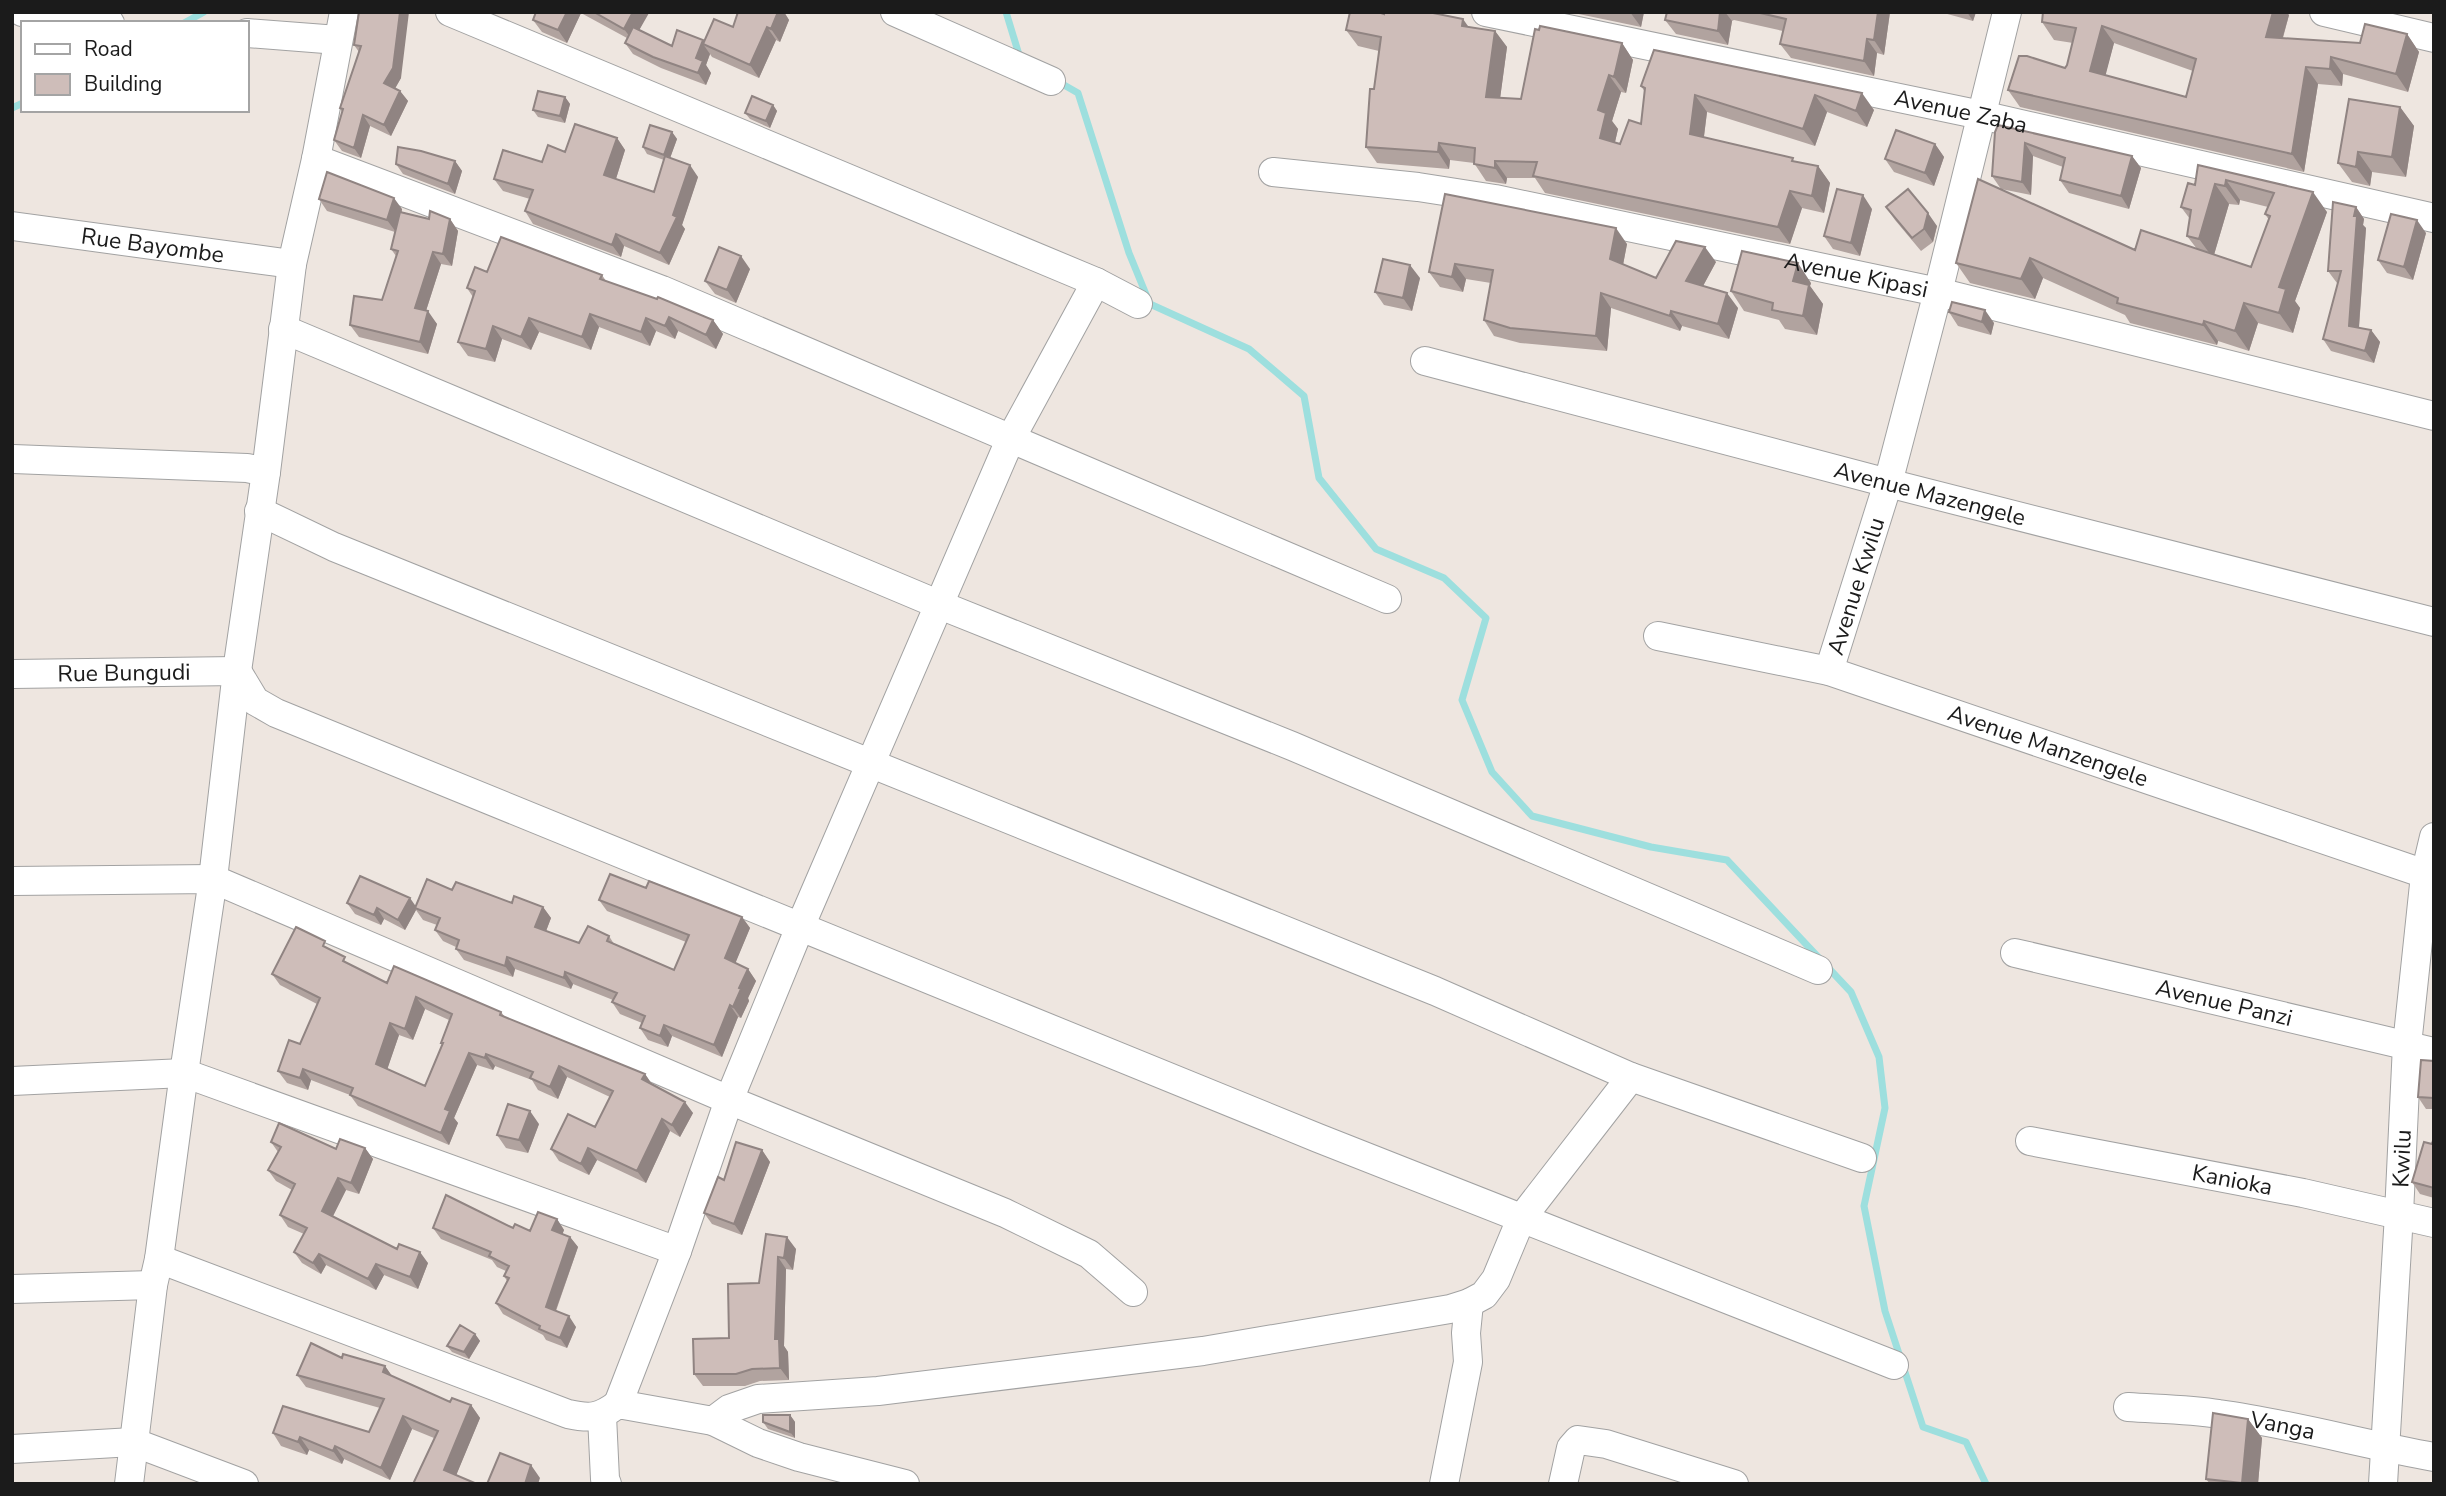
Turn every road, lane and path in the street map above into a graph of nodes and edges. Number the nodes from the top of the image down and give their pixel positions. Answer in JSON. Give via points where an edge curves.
{"nodes":[{"id":1,"x":22,"y":12,"type":"edge"},
{"id":2,"x":344,"y":12,"type":"edge"},
{"id":3,"x":450,"y":12,"type":"edge"},
{"id":4,"x":895,"y":12,"type":"edge"},
{"id":5,"x":1486,"y":12,"type":"edge"},
{"id":6,"x":2007,"y":12,"type":"edge"},
{"id":7,"x":2324,"y":12,"type":"edge"},
{"id":8,"x":94,"y":21,"type":"edge"},
{"id":9,"x":248,"y":33,"type":"edge"},
{"id":10,"x":2434,"y":38,"type":"edge"},
{"id":11,"x":338,"y":40,"type":"junction"},
{"id":12,"x":1051,"y":81,"type":"dead end"},
{"id":13,"x":1981,"y":115,"type":"junction"},
{"id":14,"x":316,"y":159,"type":"junction"},
{"id":15,"x":1273,"y":172,"type":"dead end"},
{"id":16,"x":2434,"y":218,"type":"edge"},
{"id":17,"x":12,"y":226,"type":"edge"},
{"id":18,"x":292,"y":264,"type":"junction"},
{"id":19,"x":1096,"y":282,"type":"junction"},
{"id":20,"x":1938,"y":292,"type":"junction"},
{"id":21,"x":1138,"y":303,"type":"dead end"},
{"id":22,"x":283,"y":329,"type":"junction"},
{"id":23,"x":1425,"y":361,"type":"dead end"},
{"id":24,"x":2434,"y":416,"type":"edge"},
{"id":25,"x":1010,"y":440,"type":"junction"},
{"id":26,"x":13,"y":459,"type":"edge"},
{"id":27,"x":267,"y":472,"type":"junction"},
{"id":28,"x":1888,"y":483,"type":"junction"},
{"id":29,"x":259,"y":511,"type":"junction"},
{"id":30,"x":1387,"y":599,"type":"dead end"},
{"id":31,"x":940,"y":606,"type":"junction"},
{"id":32,"x":2434,"y":622,"type":"edge"},
{"id":33,"x":1658,"y":636,"type":"dead end"},
{"id":34,"x":237,"y":671,"type":"junction"},
{"id":35,"x":1829,"y":671,"type":"junction"},
{"id":36,"x":12,"y":674,"type":"edge"},
{"id":37,"x":871,"y":764,"type":"junction"},
{"id":38,"x":2434,"y":837,"type":"edge"},
{"id":39,"x":2429,"y":876,"type":"edge"},
{"id":40,"x":213,"y":879,"type":"junction"},
{"id":41,"x":12,"y":881,"type":"edge"},
{"id":42,"x":800,"y":927,"type":"junction"},
{"id":43,"x":2015,"y":953,"type":"dead end"},
{"id":44,"x":1818,"y":970,"type":"dead end"},
{"id":45,"x":2407,"y":1045,"type":"junction"},
{"id":46,"x":2434,"y":1052,"type":"edge"},
{"id":47,"x":184,"y":1073,"type":"junction"},
{"id":48,"x":1631,"y":1077,"type":"junction"},
{"id":49,"x":12,"y":1081,"type":"edge"},
{"id":50,"x":729,"y":1100,"type":"junction"},
{"id":51,"x":2030,"y":1141,"type":"dead end"},
{"id":52,"x":1862,"y":1158,"type":"dead end"},
{"id":53,"x":2399,"y":1214,"type":"junction"},
{"id":54,"x":1521,"y":1219,"type":"junction"},
{"id":55,"x":2434,"y":1223,"type":"edge"},
{"id":56,"x":677,"y":1251,"type":"junction"},
{"id":57,"x":156,"y":1272,"type":"junction"},
{"id":58,"x":12,"y":1289,"type":"edge"},
{"id":59,"x":1133,"y":1292,"type":"dead end"},
{"id":60,"x":1469,"y":1303,"type":"junction"},
{"id":61,"x":1894,"y":1365,"type":"dead end"},
{"id":62,"x":2129,"y":1407,"type":"dead end"},
{"id":63,"x":610,"y":1410,"type":"junction"},
{"id":64,"x":713,"y":1421,"type":"junction"},
{"id":65,"x":133,"y":1442,"type":"junction"},
{"id":66,"x":2385,"y":1448,"type":"junction"},
{"id":67,"x":12,"y":1449,"type":"edge"},
{"id":68,"x":2434,"y":1457,"type":"edge"},
{"id":69,"x":129,"y":1484,"type":"edge"},
{"id":70,"x":244,"y":1484,"type":"edge"},
{"id":71,"x":607,"y":1484,"type":"edge"},
{"id":72,"x":905,"y":1484,"type":"edge"},
{"id":73,"x":1444,"y":1484,"type":"edge"},
{"id":74,"x":1563,"y":1484,"type":"edge"},
{"id":75,"x":1734,"y":1484,"type":"edge"},
{"id":76,"x":2383,"y":1484,"type":"edge"}],
"edges":[{"from":1,"to":8,"type":"street"},
{"from":2,"to":11,"type":"street"},
{"from":3,"to":19,"type":"street"},
{"from":4,"to":12,"type":"street"},
{"from":5,"to":13,"type":"street","name":"Avenue Zaba"},
{"from":6,"to":13,"type":"street","name":"Avenue Kwilu"},
{"from":7,"to":10,"type":"street"},
{"from":9,"to":11,"type":"street"},
{"from":11,"to":14,"type":"street"},
{"from":13,"to":16,"type":"street","name":"Avenue Zaba"},
{"from":13,"to":20,"type":"street","name":"Avenue Kwilu"},
{"from":14,"to":18,"type":"street"},
{"from":14,"to":25,"type":"street","via":[[662,290]]},
{"from":15,"to":20,"type":"street","name":"Avenue Kipasi","via":[[1495,199]]},
{"from":17,"to":18,"type":"street","name":"Rue Bayombe"},
{"from":18,"to":22,"type":"street"},
{"from":19,"to":21,"type":"street"},
{"from":19,"to":25,"type":"street"},
{"from":20,"to":24,"type":"street","name":"Avenue Kipasi"},
{"from":20,"to":28,"type":"street","name":"Avenue Kwilu"},
{"from":22,"to":27,"type":"street"},
{"from":22,"to":31,"type":"street"},
{"from":23,"to":28,"type":"street","name":"Avenue Mazengele"},
{"from":25,"to":30,"type":"street"},
{"from":25,"to":31,"type":"street"},
{"from":26,"to":27,"type":"street"},
{"from":27,"to":29,"type":"street"},
{"from":28,"to":32,"type":"street","name":"Avenue Mazengele"},
{"from":28,"to":35,"type":"street","name":"Avenue Kwilu"},
{"from":29,"to":34,"type":"street"},
{"from":29,"to":37,"type":"street","via":[[334,547]]},
{"from":31,"to":37,"type":"street"},
{"from":31,"to":44,"type":"street","via":[[1292,746]]},
{"from":33,"to":35,"type":"street","name":"Avenue Manzengele"},
{"from":34,"to":36,"type":"street","name":"Rue Bungudi"},
{"from":34,"to":40,"type":"street"},
{"from":34,"to":42,"type":"street","via":[[255,701],[276,713]]},
{"from":35,"to":39,"type":"street","name":"Avenue Manzengele"},
{"from":37,"to":42,"type":"street"},
{"from":37,"to":48,"type":"street","via":[[1435,990]]},
{"from":38,"to":39,"type":"street","name":"Kwilu"},
{"from":39,"to":45,"type":"street","name":"Kwilu"},
{"from":40,"to":41,"type":"street"},
{"from":40,"to":47,"type":"street"},
{"from":40,"to":50,"type":"street"},
{"from":42,"to":50,"type":"street"},
{"from":42,"to":54,"type":"street"},
{"from":43,"to":45,"type":"street","name":"Avenue Panzi"},
{"from":45,"to":46,"type":"street","name":"Avenue Panzi"},
{"from":45,"to":53,"type":"street","name":"Kwilu"},
{"from":47,"to":49,"type":"street"},
{"from":47,"to":56,"type":"street"},
{"from":47,"to":57,"type":"street"},
{"from":48,"to":52,"type":"street"},
{"from":48,"to":54,"type":"street"},
{"from":50,"to":56,"type":"street"},
{"from":50,"to":59,"type":"street","via":[[1005,1213],[1088,1254]]},
{"from":51,"to":53,"type":"street","name":"Kanioka"},
{"from":53,"to":55,"type":"street","name":"Kanioka"},
{"from":53,"to":66,"type":"street","name":"Kwilu"},
{"from":54,"to":60,"type":"street","via":[[1496,1279],[1484,1295]]},
{"from":54,"to":61,"type":"street"},
{"from":56,"to":63,"type":"street"},
{"from":57,"to":58,"type":"street"},
{"from":57,"to":63,"type":"street","via":[[568,1414],[585,1418]]},
{"from":57,"to":65,"type":"street"},
{"from":60,"to":64,"type":"street","via":[[1203,1350],[878,1391],[758,1399],[729,1409]]},
{"from":60,"to":73,"type":"street","via":[[1468,1362]]},
{"from":62,"to":66,"type":"street","name":"Vanga","via":[[2218,1413]]},
{"from":63,"to":64,"type":"street"},
{"from":63,"to":71,"type":"street"},
{"from":64,"to":72,"type":"street","via":[[799,1457]]},
{"from":65,"to":67,"type":"street"},
{"from":65,"to":69,"type":"street"},
{"from":65,"to":70,"type":"street"},
{"from":66,"to":68,"type":"street","name":"Vanga"},
{"from":66,"to":76,"type":"street","name":"Kwilu"},
{"from":74,"to":75,"type":"street","via":[[1571,1448],[1578,1440],[1588,1440]]}]}
